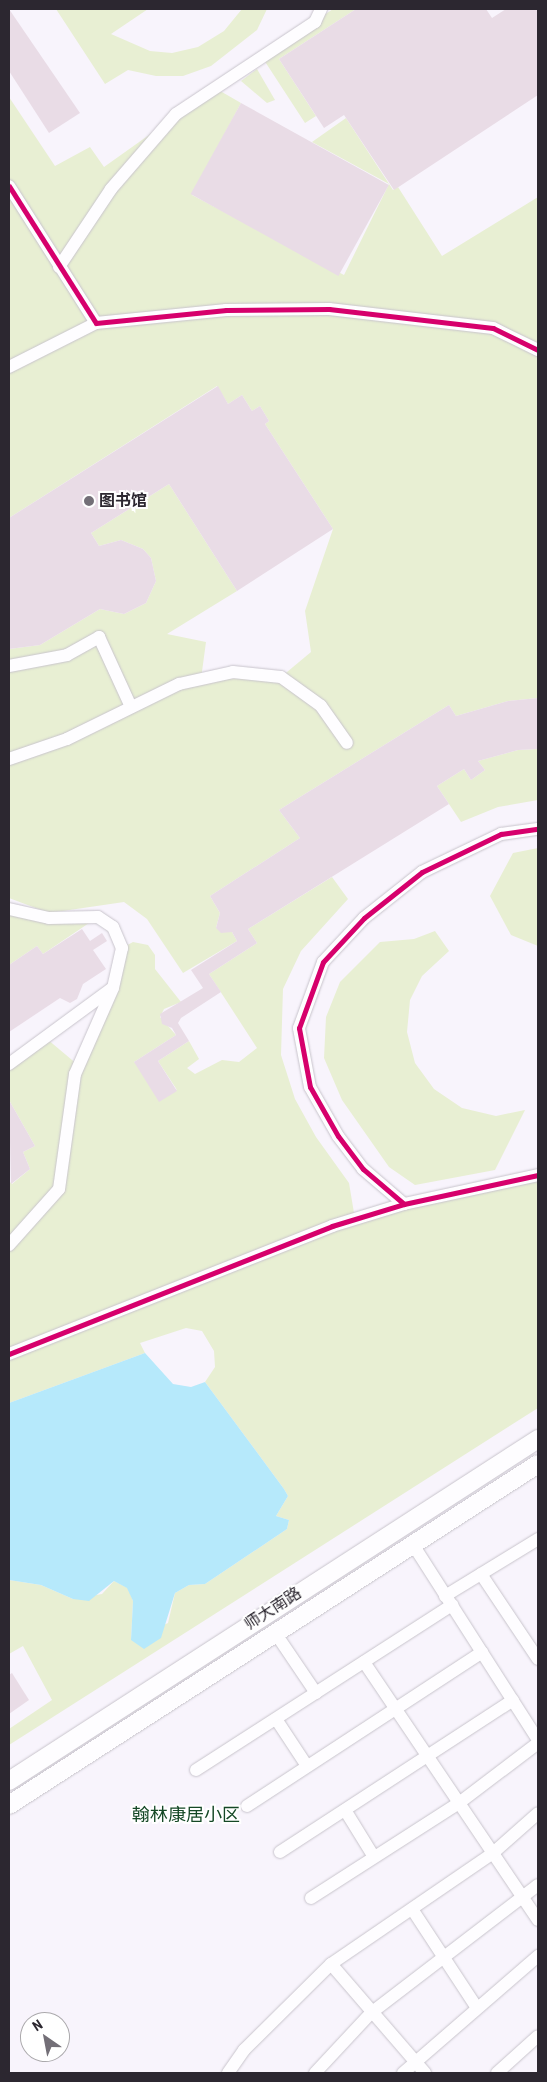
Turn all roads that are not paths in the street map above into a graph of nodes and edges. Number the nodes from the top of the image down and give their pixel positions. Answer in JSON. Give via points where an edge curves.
{"nodes":[{"id":1,"x":321,"y":9,"type":"edge"},
{"id":2,"x":9,"y":186,"type":"edge"},
{"id":3,"x":59,"y":267,"type":"junction"},
{"id":4,"x":96,"y":323,"type":"junction"},
{"id":5,"x":538,"y":350,"type":"edge"},
{"id":6,"x":9,"y":367,"type":"edge"},
{"id":7,"x":9,"y":666,"type":"edge"},
{"id":8,"x":131,"y":708,"type":"junction"},
{"id":9,"x":347,"y":742,"type":"dead end"},
{"id":10,"x":9,"y":759,"type":"edge"},
{"id":11,"x":538,"y":829,"type":"edge"},
{"id":12,"x":9,"y":909,"type":"edge"},
{"id":13,"x":113,"y":988,"type":"junction"},
{"id":14,"x":9,"y":1064,"type":"edge"},
{"id":15,"x":538,"y":1175,"type":"edge"},
{"id":16,"x":404,"y":1204,"type":"junction"},
{"id":17,"x":9,"y":1245,"type":"edge"},
{"id":18,"x":9,"y":1354,"type":"edge"},
{"id":19,"x":538,"y":1439,"type":"edge"},
{"id":20,"x":538,"y":1464,"type":"edge"},
{"id":21,"x":538,"y":1539,"type":"edge"},
{"id":22,"x":412,"y":1543,"type":"junction"},
{"id":23,"x":481,"y":1574,"type":"junction"},
{"id":24,"x":449,"y":1601,"type":"junction"},
{"id":25,"x":274,"y":1631,"type":"junction"},
{"id":26,"x":533,"y":1640,"type":"edge"},
{"id":27,"x":482,"y":1652,"type":"junction"},
{"id":28,"x":538,"y":1659,"type":"edge"},
{"id":29,"x":364,"y":1662,"type":"junction"},
{"id":30,"x":316,"y":1693,"type":"junction"},
{"id":31,"x":513,"y":1700,"type":"junction"},
{"id":32,"x":395,"y":1709,"type":"junction"},
{"id":33,"x":276,"y":1719,"type":"junction"},
{"id":34,"x":538,"y":1741,"type":"edge"},
{"id":35,"x":427,"y":1756,"type":"junction"},
{"id":36,"x":307,"y":1766,"type":"junction"},
{"id":37,"x":196,"y":1770,"type":"dead end"},
{"id":38,"x":9,"y":1781,"type":"edge"},
{"id":39,"x":459,"y":1804,"type":"junction"},
{"id":40,"x":9,"y":1805,"type":"edge"},
{"id":41,"x":247,"y":1806,"type":"dead end"},
{"id":42,"x":345,"y":1810,"type":"junction"},
{"id":43,"x":538,"y":1813,"type":"edge"},
{"id":44,"x":280,"y":1852,"type":"dead end"},
{"id":45,"x":493,"y":1853,"type":"junction"},
{"id":46,"x":374,"y":1857,"type":"junction"},
{"id":47,"x":538,"y":1885,"type":"edge"},
{"id":48,"x":522,"y":1897,"type":"junction"},
{"id":49,"x":310,"y":1898,"type":"dead end"},
{"id":50,"x":412,"y":1909,"type":"junction"},
{"id":51,"x":538,"y":1920,"type":"edge"},
{"id":52,"x":538,"y":1956,"type":"edge"},
{"id":53,"x":444,"y":1957,"type":"junction"},
{"id":54,"x":331,"y":1964,"type":"junction"},
{"id":55,"x":477,"y":2008,"type":"junction"},
{"id":56,"x":370,"y":2013,"type":"junction"},
{"id":57,"x":538,"y":2036,"type":"edge"},
{"id":58,"x":414,"y":2062,"type":"junction"},
{"id":59,"x":228,"y":2073,"type":"edge"},
{"id":60,"x":314,"y":2073,"type":"edge"},
{"id":61,"x":403,"y":2073,"type":"edge"},
{"id":62,"x":425,"y":2073,"type":"edge"},
{"id":63,"x":497,"y":2073,"type":"edge"}],
"edges":[{"from":1,"to":3,"type":"street","via":[[315,22],[176,114],[111,189]]},
{"from":2,"to":3,"type":"street"},
{"from":3,"to":4,"type":"street"},
{"from":4,"to":5,"type":"street","via":[[226,310],[329,309],[493,328]]},
{"from":4,"to":6,"type":"street"},
{"from":7,"to":8,"type":"street","via":[[67,655],[99,637]]},
{"from":8,"to":9,"type":"street","via":[[179,684],[225,674],[281,677],[321,706]]},
{"from":8,"to":10,"type":"street","via":[[67,739]]},
{"from":11,"to":16,"type":"street","via":[[501,834],[422,872],[364,918],[323,962],[299,1028],[310,1087],[338,1136],[363,1169]]},
{"from":12,"to":13,"type":"street","via":[[50,918],[98,917],[113,927],[122,948]]},
{"from":13,"to":14,"type":"street"},
{"from":13,"to":17,"type":"street","via":[[75,1074],[59,1189]]},
{"from":15,"to":16,"type":"street"},
{"from":16,"to":18,"type":"street","via":[[332,1226]]},
{"from":19,"to":38,"type":"main road","name":"师大南路"},
{"from":20,"to":22,"type":"main road","name":"师大南路"},
{"from":21,"to":23,"type":"street"},
{"from":22,"to":24,"type":"street"},
{"from":22,"to":25,"type":"main road","name":"师大南路"},
{"from":23,"to":24,"type":"street"},
{"from":23,"to":26,"type":"street"},
{"from":24,"to":27,"type":"street"},
{"from":24,"to":29,"type":"street"},
{"from":25,"to":30,"type":"street"},
{"from":25,"to":40,"type":"main road","name":"师大南路"},
{"from":26,"to":28,"type":"street"},
{"from":27,"to":31,"type":"street"},
{"from":27,"to":32,"type":"street"},
{"from":29,"to":30,"type":"street"},
{"from":29,"to":32,"type":"street"},
{"from":30,"to":33,"type":"street"},
{"from":31,"to":34,"type":"street"},
{"from":31,"to":35,"type":"street"},
{"from":32,"to":35,"type":"street"},
{"from":32,"to":36,"type":"street"},
{"from":33,"to":36,"type":"street"},
{"from":33,"to":37,"type":"street"},
{"from":34,"to":39,"type":"street"},
{"from":35,"to":39,"type":"street"},
{"from":35,"to":42,"type":"street"},
{"from":36,"to":41,"type":"street"},
{"from":39,"to":45,"type":"street"},
{"from":39,"to":46,"type":"street"},
{"from":42,"to":44,"type":"street"},
{"from":42,"to":46,"type":"street"},
{"from":43,"to":45,"type":"street"},
{"from":45,"to":48,"type":"street"},
{"from":45,"to":50,"type":"street"},
{"from":46,"to":49,"type":"street"},
{"from":47,"to":48,"type":"street"},
{"from":48,"to":51,"type":"street"},
{"from":48,"to":53,"type":"street"},
{"from":50,"to":53,"type":"street"},
{"from":50,"to":54,"type":"street"},
{"from":52,"to":55,"type":"street"},
{"from":53,"to":55,"type":"street"},
{"from":53,"to":56,"type":"street"},
{"from":54,"to":56,"type":"street"},
{"from":54,"to":59,"type":"street","via":[[244,2050]]},
{"from":55,"to":58,"type":"street"},
{"from":56,"to":58,"type":"street"},
{"from":56,"to":60,"type":"street"},
{"from":57,"to":63,"type":"street"},
{"from":58,"to":61,"type":"street"},
{"from":58,"to":62,"type":"street"}]}
